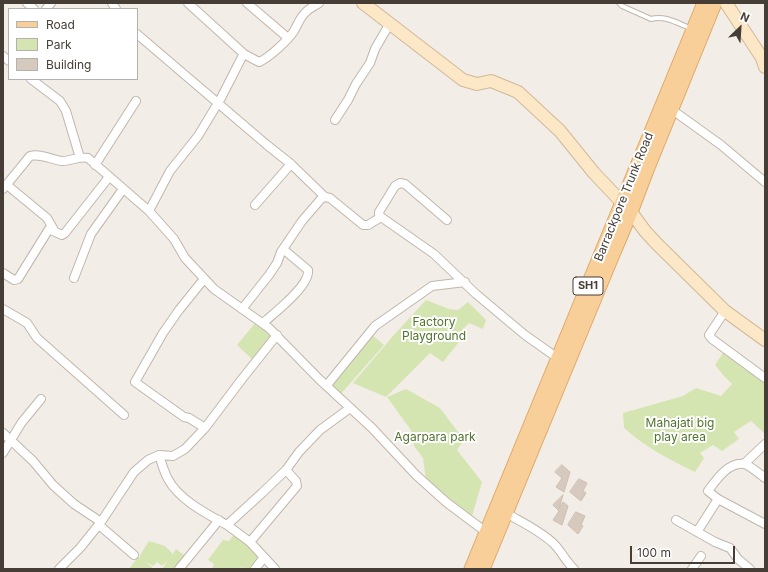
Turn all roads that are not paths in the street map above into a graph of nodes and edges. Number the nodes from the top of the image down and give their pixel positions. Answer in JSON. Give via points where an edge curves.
{"nodes":[{"id":1,"x":188,"y":3,"type":"edge"},
{"id":2,"x":247,"y":3,"type":"edge"},
{"id":3,"x":319,"y":3,"type":"edge"},
{"id":4,"x":363,"y":3,"type":"edge"},
{"id":5,"x":619,"y":3,"type":"edge"},
{"id":6,"x":704,"y":3,"type":"edge"},
{"id":7,"x":715,"y":3,"type":"edge"},
{"id":8,"x":726,"y":3,"type":"edge"},
{"id":9,"x":390,"y":23,"type":"junction"},
{"id":10,"x":693,"y":30,"type":"junction"},
{"id":11,"x":138,"y":35,"type":"edge"},
{"id":12,"x":288,"y":38,"type":"junction"},
{"id":13,"x":244,"y":54,"type":"junction"},
{"id":14,"x":765,"y":68,"type":"edge"},
{"id":15,"x":32,"y":80,"type":"edge"},
{"id":16,"x":136,"y":101,"type":"dead end"},
{"id":17,"x":218,"y":102,"type":"junction"},
{"id":18,"x":671,"y":109,"type":"junction"},
{"id":19,"x":335,"y":120,"type":"dead end"},
{"id":20,"x":80,"y":158,"type":"junction"},
{"id":21,"x":291,"y":164,"type":"junction"},
{"id":22,"x":95,"y":165,"type":"junction"},
{"id":23,"x":109,"y":177,"type":"junction"},
{"id":24,"x":765,"y":182,"type":"edge"},
{"id":25,"x":5,"y":187,"type":"edge"},
{"id":26,"x":124,"y":189,"type":"junction"},
{"id":27,"x":326,"y":197,"type":"junction"},
{"id":28,"x":254,"y":204,"type":"dead end"},
{"id":29,"x":627,"y":207,"type":"junction"},
{"id":30,"x":149,"y":211,"type":"junction"},
{"id":31,"x":381,"y":217,"type":"junction"},
{"id":32,"x":447,"y":220,"type":"dead end"},
{"id":33,"x":54,"y":230,"type":"junction"},
{"id":34,"x":283,"y":249,"type":"junction"},
{"id":35,"x":3,"y":273,"type":"edge"},
{"id":36,"x":74,"y":278,"type":"dead end"},
{"id":37,"x":204,"y":279,"type":"junction"},
{"id":38,"x":465,"y":282,"type":"junction"},
{"id":39,"x":3,"y":309,"type":"edge"},
{"id":40,"x":242,"y":309,"type":"junction"},
{"id":41,"x":725,"y":311,"type":"junction"},
{"id":42,"x":263,"y":324,"type":"junction"},
{"id":43,"x":276,"y":335,"type":"junction"},
{"id":44,"x":765,"y":340,"type":"edge"},
{"id":45,"x":558,"y":359,"type":"junction"},
{"id":46,"x":765,"y":378,"type":"edge"},
{"id":47,"x":327,"y":386,"type":"junction"},
{"id":48,"x":41,"y":399,"type":"dead end"},
{"id":49,"x":350,"y":408,"type":"junction"},
{"id":50,"x":124,"y":415,"type":"dead end"},
{"id":51,"x":205,"y":428,"type":"junction"},
{"id":52,"x":3,"y":433,"type":"edge"},
{"id":53,"x":10,"y":440,"type":"junction"},
{"id":54,"x":765,"y":444,"type":"edge"},
{"id":55,"x":3,"y":453,"type":"edge"},
{"id":56,"x":159,"y":455,"type":"junction"},
{"id":57,"x":744,"y":464,"type":"junction"},
{"id":58,"x":286,"y":470,"type":"junction"},
{"id":59,"x":765,"y":478,"type":"edge"},
{"id":60,"x":718,"y":499,"type":"junction"},
{"id":61,"x":506,"y":514,"type":"junction"},
{"id":62,"x":219,"y":520,"type":"junction"},
{"id":63,"x":676,"y":520,"type":"dead end"},
{"id":64,"x":100,"y":524,"type":"junction"},
{"id":65,"x":765,"y":524,"type":"edge"},
{"id":66,"x":227,"y":525,"type":"junction"},
{"id":67,"x":697,"y":532,"type":"junction"},
{"id":68,"x":491,"y":535,"type":"junction"},
{"id":69,"x":250,"y":542,"type":"junction"},
{"id":70,"x":134,"y":555,"type":"dead end"},
{"id":71,"x":701,"y":556,"type":"dead end"},
{"id":72,"x":264,"y":557,"type":"junction"},
{"id":73,"x":486,"y":568,"type":"edge"},
{"id":74,"x":59,"y":569,"type":"edge"},
{"id":75,"x":179,"y":569,"type":"edge"},
{"id":76,"x":255,"y":569,"type":"edge"},
{"id":77,"x":275,"y":569,"type":"edge"},
{"id":78,"x":471,"y":569,"type":"edge"},
{"id":79,"x":574,"y":569,"type":"edge"},
{"id":80,"x":692,"y":569,"type":"edge"},
{"id":81,"x":750,"y":569,"type":"edge"}],
"edges":[{"from":1,"to":13,"type":"street"},
{"from":2,"to":12,"type":"street"},
{"from":3,"to":12,"type":"street","via":[[301,17]]},
{"from":4,"to":9,"type":"street"},
{"from":5,"to":10,"type":"lane","via":[[651,20],[666,18]]},
{"from":6,"to":10,"type":"main road","name":"Barrackpore Trunk Road","number":"SH1"},
{"from":7,"to":18,"type":"main road","name":"Barrackpore Trunk Road","number":"SH1"},
{"from":8,"to":14,"type":"street","via":[[762,58]]},
{"from":9,"to":19,"type":"street","via":[[370,63]]},
{"from":9,"to":29,"type":"street","via":[[463,80],[477,84],[492,81],[518,92],[560,131],[594,173]]},
{"from":10,"to":29,"type":"main road","name":"Barrackpore Trunk Road","number":"SH1"},
{"from":11,"to":17,"type":"street"},
{"from":12,"to":13,"type":"street","via":[[265,60],[259,62]]},
{"from":13,"to":17,"type":"street"},
{"from":15,"to":20,"type":"street","via":[[64,105]]},
{"from":16,"to":22,"type":"street"},
{"from":17,"to":21,"type":"street"},
{"from":17,"to":30,"type":"street","via":[[198,136],[170,171]]},
{"from":18,"to":24,"type":"street","via":[[721,145]]},
{"from":18,"to":29,"type":"main road","name":"Barrackpore Trunk Road","number":"SH1"},
{"from":20,"to":22,"type":"street","via":[[88,158]]},
{"from":20,"to":25,"type":"street","via":[[63,161],[30,156]]},
{"from":21,"to":27,"type":"street"},
{"from":21,"to":28,"type":"street"},
{"from":22,"to":23,"type":"street"},
{"from":23,"to":26,"type":"street"},
{"from":23,"to":33,"type":"street","via":[[65,234]]},
{"from":25,"to":33,"type":"street","via":[[47,218]]},
{"from":26,"to":30,"type":"street"},
{"from":26,"to":36,"type":"street","via":[[91,234]]},
{"from":27,"to":31,"type":"street","via":[[363,224],[368,225]]},
{"from":27,"to":34,"type":"street","via":[[321,199]]},
{"from":29,"to":41,"type":"street","via":[[656,243]]},
{"from":29,"to":45,"type":"main road","name":"Barrackpore Trunk Road","number":"SH1"},
{"from":29,"to":61,"type":"main road","name":"Barrackpore Trunk Road","number":"SH1","via":[[609,264]]},
{"from":30,"to":37,"type":"street"},
{"from":31,"to":32,"type":"street","via":[[379,212],[395,186],[400,183],[405,184]]},
{"from":31,"to":38,"type":"street","via":[[434,254]]},
{"from":33,"to":35,"type":"street","via":[[49,229],[18,279],[14,280]]},
{"from":34,"to":40,"type":"street","via":[[269,275]]},
{"from":34,"to":42,"type":"street","via":[[308,270],[307,278],[289,300]]},
{"from":37,"to":40,"type":"street"},
{"from":37,"to":51,"type":"street","via":[[175,316],[135,382],[184,417]]},
{"from":38,"to":45,"type":"street","via":[[525,335]]},
{"from":38,"to":47,"type":"street","via":[[432,286],[376,326]]},
{"from":39,"to":50,"type":"street","via":[[27,323],[36,338]]},
{"from":40,"to":42,"type":"street"},
{"from":41,"to":44,"type":"street"},
{"from":41,"to":46,"type":"street","via":[[709,335]]},
{"from":42,"to":43,"type":"street"},
{"from":43,"to":47,"type":"street"},
{"from":43,"to":51,"type":"street"},
{"from":45,"to":68,"type":"main road","name":"Barrackpore Trunk Road","number":"SH1"},
{"from":47,"to":49,"type":"street"},
{"from":48,"to":53,"type":"street"},
{"from":49,"to":58,"type":"street","via":[[320,430]]},
{"from":49,"to":68,"type":"street","via":[[446,502]]},
{"from":51,"to":56,"type":"street","via":[[179,453],[173,456]]},
{"from":52,"to":53,"type":"street"},
{"from":53,"to":55,"type":"street"},
{"from":53,"to":64,"type":"street","via":[[69,499]]},
{"from":54,"to":57,"type":"street"},
{"from":56,"to":62,"type":"street","via":[[164,471],[174,487],[189,501]]},
{"from":56,"to":64,"type":"street","via":[[148,460],[134,472]]},
{"from":57,"to":59,"type":"street"},
{"from":57,"to":60,"type":"street","via":[[732,466],[708,491]]},
{"from":58,"to":66,"type":"street"},
{"from":58,"to":69,"type":"street","via":[[297,486]]},
{"from":60,"to":65,"type":"street"},
{"from":60,"to":67,"type":"street"},
{"from":61,"to":68,"type":"main road","name":"Barrackpore Trunk Road","number":"SH1"},
{"from":61,"to":79,"type":"street","via":[[539,532],[555,545]]},
{"from":62,"to":66,"type":"street"},
{"from":62,"to":75,"type":"street"},
{"from":63,"to":67,"type":"street"},
{"from":64,"to":70,"type":"street"},
{"from":64,"to":74,"type":"street"},
{"from":66,"to":69,"type":"street"},
{"from":67,"to":81,"type":"street","via":[[730,548]]},
{"from":68,"to":73,"type":"main road","name":"Barrackpore Trunk Road","number":"SH1"},
{"from":68,"to":78,"type":"main road","name":"Barrackpore Trunk Road","number":"SH1"},
{"from":69,"to":72,"type":"street"},
{"from":71,"to":80,"type":"street"},
{"from":72,"to":76,"type":"street"},
{"from":72,"to":77,"type":"street"}]}
